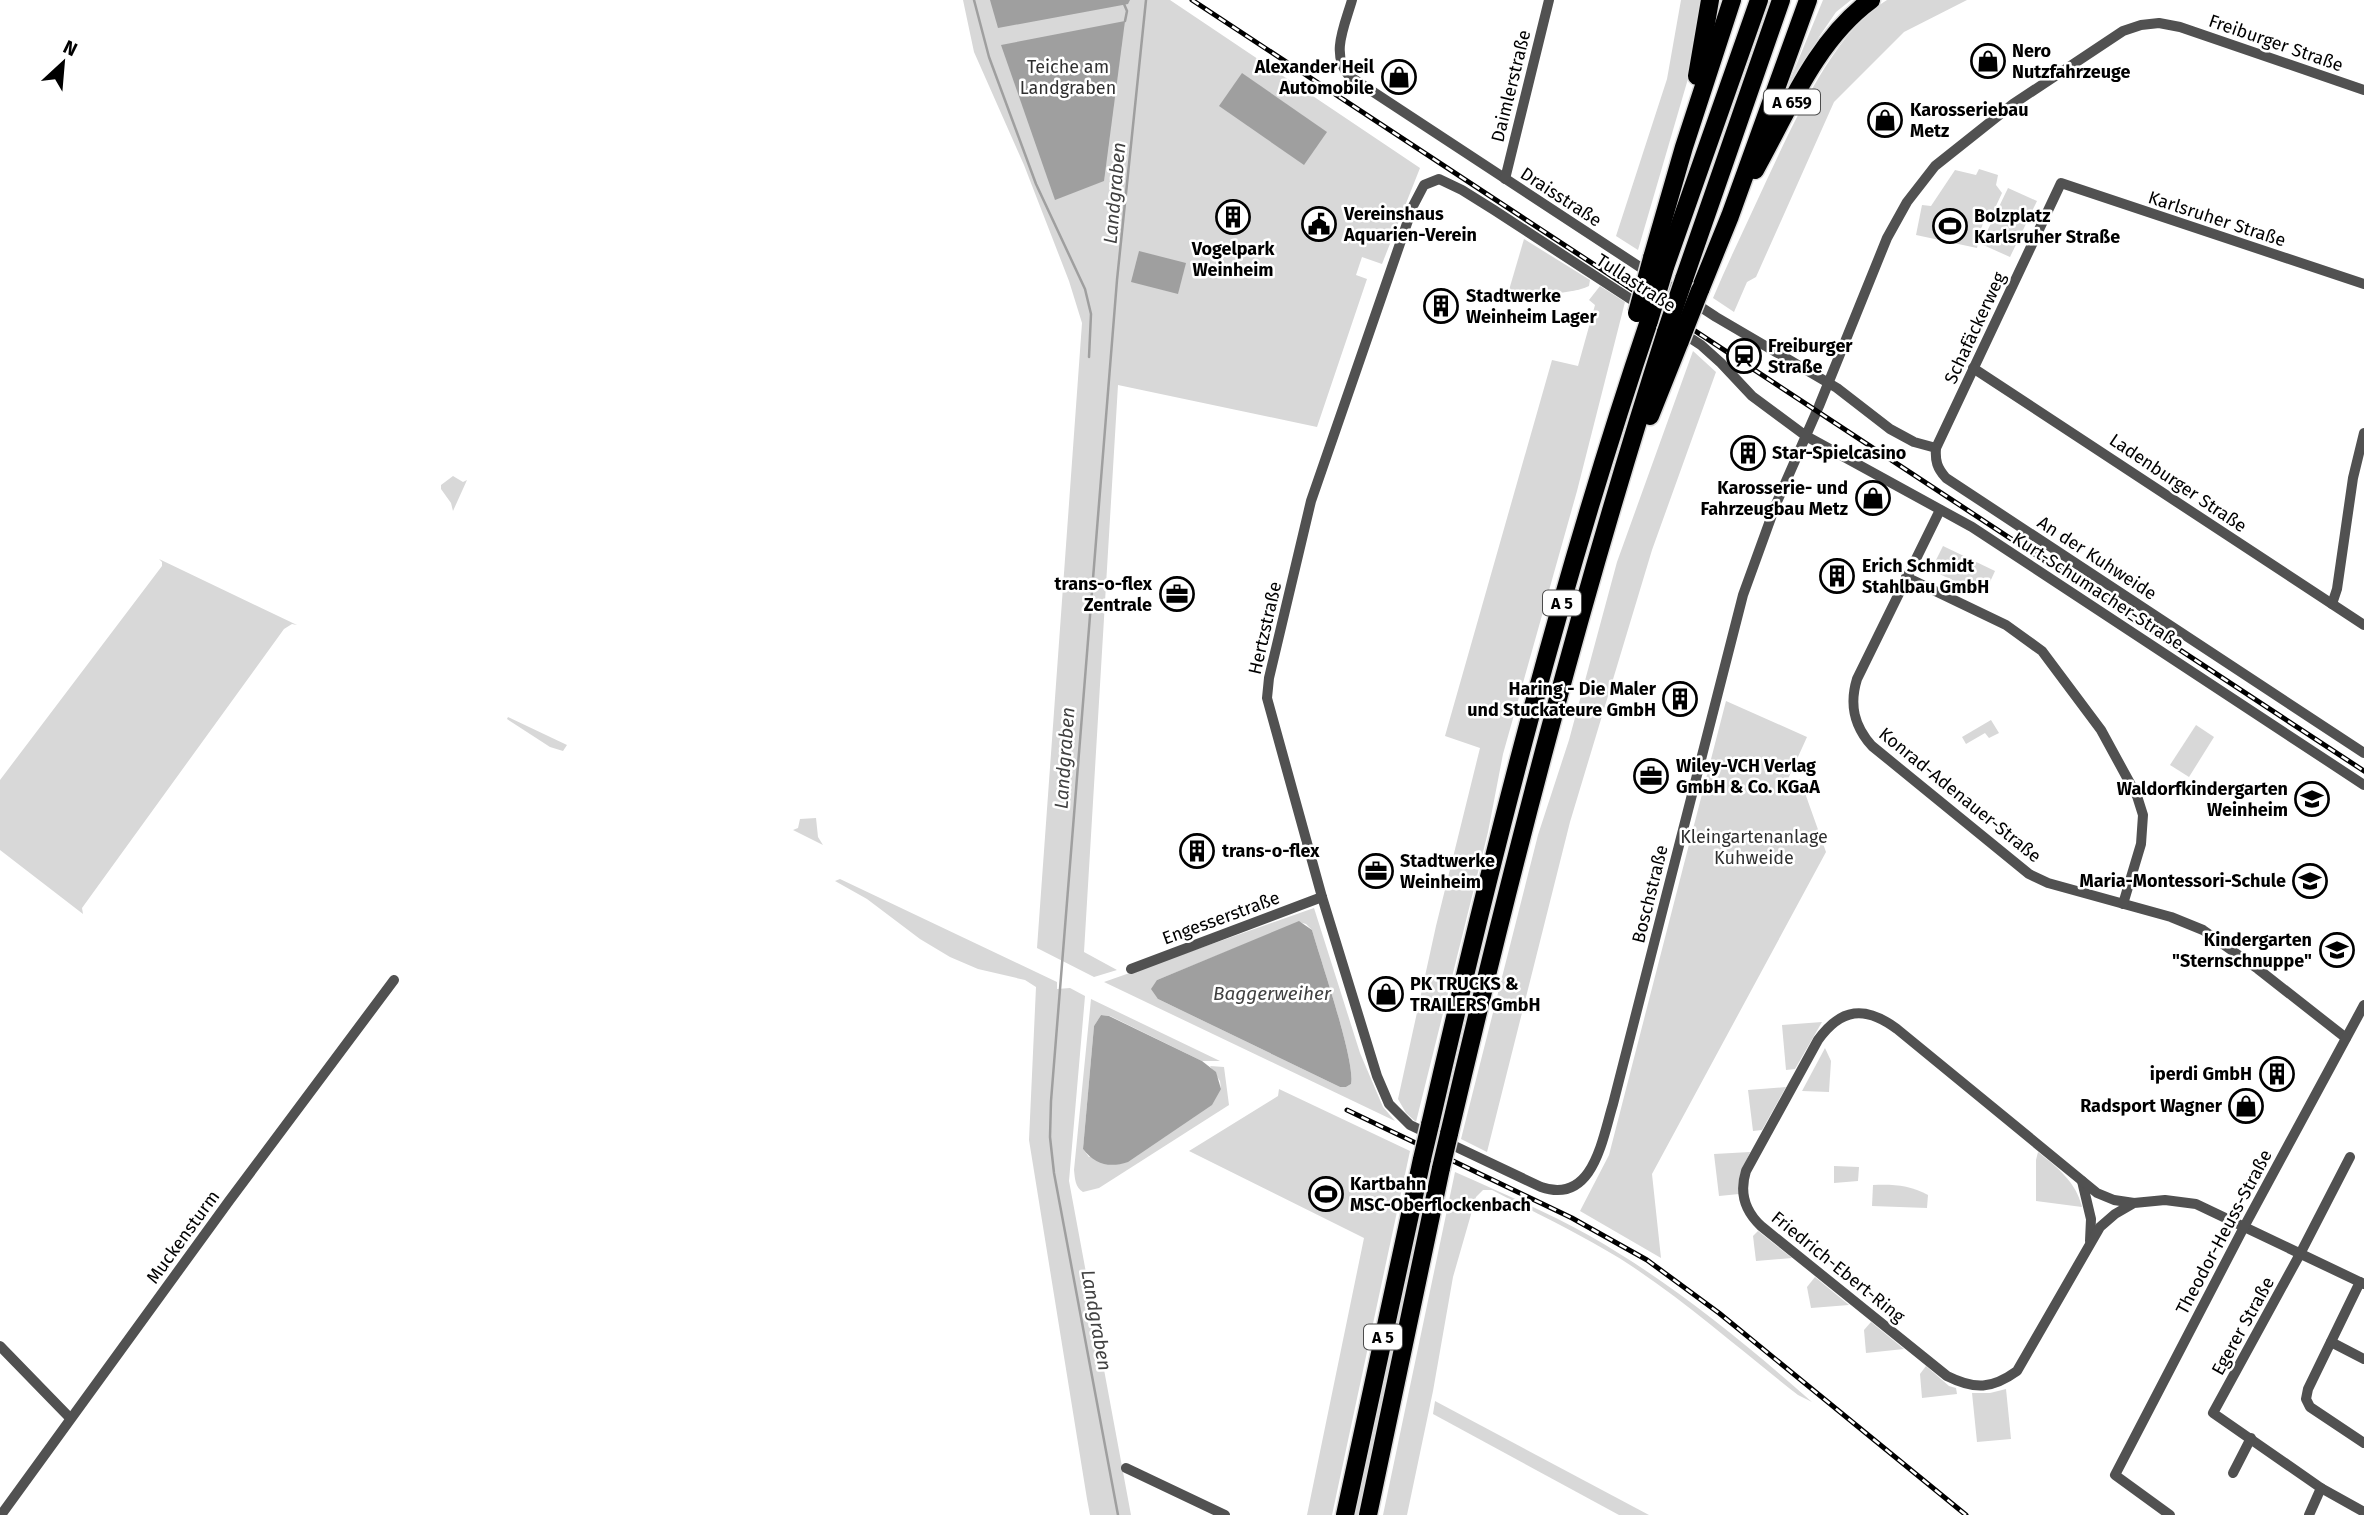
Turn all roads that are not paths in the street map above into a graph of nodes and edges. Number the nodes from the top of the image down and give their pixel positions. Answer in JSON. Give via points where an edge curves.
{"nodes":[{"id":1,"x":1352,"y":0,"type":"edge"},
{"id":2,"x":1549,"y":0,"type":"edge"},
{"id":3,"x":1710,"y":0,"type":"edge"},
{"id":4,"x":1732,"y":0,"type":"edge"},
{"id":5,"x":1759,"y":0,"type":"edge"},
{"id":6,"x":1780,"y":0,"type":"edge"},
{"id":7,"x":1808,"y":0,"type":"edge"},
{"id":8,"x":1871,"y":0,"type":"edge"},
{"id":9,"x":2364,"y":90,"type":"edge"},
{"id":10,"x":1684,"y":146,"type":"junction"},
{"id":11,"x":1505,"y":179,"type":"junction"},
{"id":12,"x":1433,"y":180,"type":"joint"},
{"id":13,"x":2061,"y":183,"type":"joint"},
{"id":14,"x":1730,"y":216,"type":"junction"},
{"id":15,"x":1659,"y":262,"type":"junction"},
{"id":16,"x":2364,"y":284,"type":"edge"},
{"id":17,"x":1673,"y":337,"type":"junction"},
{"id":18,"x":1973,"y":369,"type":"junction"},
{"id":19,"x":1828,"y":382,"type":"junction"},
{"id":20,"x":2364,"y":433,"type":"edge"},
{"id":21,"x":1806,"y":436,"type":"junction"},
{"id":22,"x":1936,"y":448,"type":"junction"},
{"id":23,"x":1940,"y":510,"type":"junction"},
{"id":24,"x":1906,"y":577,"type":"junction"},
{"id":25,"x":2332,"y":604,"type":"junction"},
{"id":26,"x":2364,"y":625,"type":"edge"},
{"id":27,"x":2364,"y":753,"type":"edge"},
{"id":28,"x":2364,"y":785,"type":"edge"},
{"id":29,"x":1322,"y":897,"type":"junction"},
{"id":30,"x":2123,"y":904,"type":"junction"},
{"id":31,"x":1131,"y":969,"type":"dead end"},
{"id":32,"x":394,"y":980,"type":"dead end"},
{"id":33,"x":2364,"y":1005,"type":"edge"},
{"id":34,"x":2346,"y":1038,"type":"junction"},
{"id":35,"x":1410,"y":1125,"type":"joint"},
{"id":36,"x":2350,"y":1157,"type":"dead end"},
{"id":37,"x":2082,"y":1181,"type":"junction"},
{"id":38,"x":2134,"y":1203,"type":"junction"},
{"id":39,"x":2244,"y":1227,"type":"junction"},
{"id":40,"x":2090,"y":1242,"type":"junction"},
{"id":41,"x":2300,"y":1254,"type":"junction"},
{"id":42,"x":2362,"y":1283,"type":"edge"},
{"id":43,"x":2331,"y":1342,"type":"junction"},
{"id":44,"x":0,"y":1346,"type":"edge"},
{"id":45,"x":2364,"y":1359,"type":"edge"},
{"id":46,"x":70,"y":1418,"type":"junction"},
{"id":47,"x":2251,"y":1438,"type":"junction"},
{"id":48,"x":2364,"y":1443,"type":"edge"},
{"id":49,"x":1126,"y":1468,"type":"dead end"},
{"id":50,"x":2233,"y":1473,"type":"dead end"},
{"id":51,"x":2321,"y":1488,"type":"junction"},
{"id":52,"x":2157,"y":1511,"type":"edge"},
{"id":53,"x":2364,"y":1512,"type":"edge"},
{"id":54,"x":1,"y":1515,"type":"edge"},
{"id":55,"x":1226,"y":1515,"type":"edge"},
{"id":56,"x":1345,"y":1515,"type":"edge"},
{"id":57,"x":1368,"y":1515,"type":"edge"},
{"id":58,"x":2170,"y":1515,"type":"edge"},
{"id":59,"x":2309,"y":1515,"type":"edge"}],
"edges":[{"from":1,"to":11,"type":"street","name":"Draisstraße","via":[[1339,47],[1342,68]]},
{"from":2,"to":11,"type":"street","name":"Daimlerstraße"},
{"from":3,"to":10,"type":"highway","number":"A 5"},
{"from":4,"to":10,"type":"highway","number":"A 5"},
{"from":5,"to":15,"type":"highway","number":"A 5"},
{"from":6,"to":17,"type":"highway","bridge":true,"via":[[1684,279]]},
{"from":7,"to":14,"type":"highway"},
{"from":8,"to":14,"type":"highway","number":"A 659","via":[[1820,54]]},
{"from":9,"to":19,"type":"street","name":"Freiburger Straße","via":[[2180,27],[2159,23],[2123,31],[2013,104],[1935,166],[1907,202],[1887,239]]},
{"from":10,"to":15,"type":"highway","number":"A 5"},
{"from":11,"to":19,"type":"street","name":"Draisstraße","via":[[1716,317]]},
{"from":12,"to":21,"type":"street","name":"Tullastraße","via":[[1462,190],[1701,345],[1752,396]]},
{"from":12,"to":29,"type":"street","name":"Hertzstraße","via":[[1424,185],[1413,206],[1314,489],[1269,678],[1269,710]]},
{"from":13,"to":16,"type":"street","name":"Karlsruher Straße"},
{"from":13,"to":18,"type":"street","name":"Schafäckerweg"},
{"from":14,"to":17,"type":"highway","bridge":true,"via":[[1700,290]]},
{"from":15,"to":56,"type":"highway","number":"A 5","bridge":true,"via":[[1512,783],[1422,1159]]},
{"from":17,"to":57,"type":"highway","number":"A 5","bridge":true,"via":[[1661,391],[1617,490],[1534,788],[1441,1168]]},
{"from":18,"to":22,"type":"street","name":"Schafäckerweg"},
{"from":18,"to":25,"type":"street","name":"Ladenburger Straße"},
{"from":19,"to":21,"type":"street","name":"Freiburger Straße"},
{"from":19,"to":22,"type":"street","via":[[1896,433]]},
{"from":20,"to":25,"type":"street"},
{"from":21,"to":23,"type":"street","name":"Kurt-Schumacher-Straße"},
{"from":21,"to":35,"type":"street","name":"Boschstraße","via":[[1743,595],[1594,1164],[1578,1184],[1548,1189]]},
{"from":22,"to":27,"type":"street","name":"An der Kuhweide","via":[[1938,470],[1945,478]]},
{"from":23,"to":24,"type":"street","name":"Konrad-Adenauer-Straße"},
{"from":23,"to":28,"type":"street","name":"Kurt-Schumacher-Straße"},
{"from":24,"to":30,"type":"street","via":[[2006,625],[2042,652],[2101,730],[2143,815],[2141,844]]},
{"from":24,"to":30,"type":"street","name":"Konrad-Adenauer-Straße","via":[[1853,692],[1853,715],[1864,736],[2029,874]]},
{"from":25,"to":26,"type":"street","name":"Ladenburger Straße"},
{"from":29,"to":31,"type":"street","name":"Engesserstraße"},
{"from":29,"to":35,"type":"street","name":"Hertzstraße","via":[[1377,1076],[1389,1104]]},
{"from":30,"to":34,"type":"street","name":"Konrad-Adenauer-Straße","via":[[2189,923],[2217,938]]},
{"from":32,"to":46,"type":"street","name":"Muckensturm"},
{"from":33,"to":34,"type":"street","name":"Theodor-Heuss-Straße"},
{"from":34,"to":39,"type":"street","name":"Theodor-Heuss-Straße"},
{"from":36,"to":41,"type":"street","name":"Egerer Straße"},
{"from":37,"to":38,"type":"street","name":"Friedrich-Ebert-Ring","via":[[2105,1196]]},
{"from":37,"to":40,"type":"street","via":[[2091,1219]]},
{"from":37,"to":40,"type":"street","name":"Friedrich-Ebert-Ring","via":[[1888,1022],[1855,1012],[1829,1025],[1818,1040],[1746,1171],[1743,1194],[1749,1213],[1761,1226],[1947,1376],[1964,1384],[1997,1383],[2017,1371]]},
{"from":38,"to":39,"type":"street","name":"Friedrich-Ebert-Ring","via":[[2196,1204]]},
{"from":38,"to":40,"type":"street","name":"Friedrich-Ebert-Ring","via":[[2115,1213]]},
{"from":39,"to":41,"type":"street","name":"Friedrich-Ebert-Ring"},
{"from":39,"to":52,"type":"street","name":"Theodor-Heuss-Straße","via":[[2115,1475]]},
{"from":41,"to":42,"type":"street","name":"Friedrich-Ebert-Ring"},
{"from":41,"to":47,"type":"street","name":"Egerer Straße","via":[[2213,1413]]},
{"from":42,"to":43,"type":"street"},
{"from":43,"to":45,"type":"street"},
{"from":43,"to":48,"type":"street","via":[[2306,1399]]},
{"from":44,"to":46,"type":"street"},
{"from":46,"to":54,"type":"street","name":"Muckensturm"},
{"from":47,"to":50,"type":"street"},
{"from":47,"to":51,"type":"street"},
{"from":49,"to":55,"type":"street"},
{"from":51,"to":53,"type":"street"},
{"from":51,"to":59,"type":"street"},
{"from":52,"to":58,"type":"street"}]}
